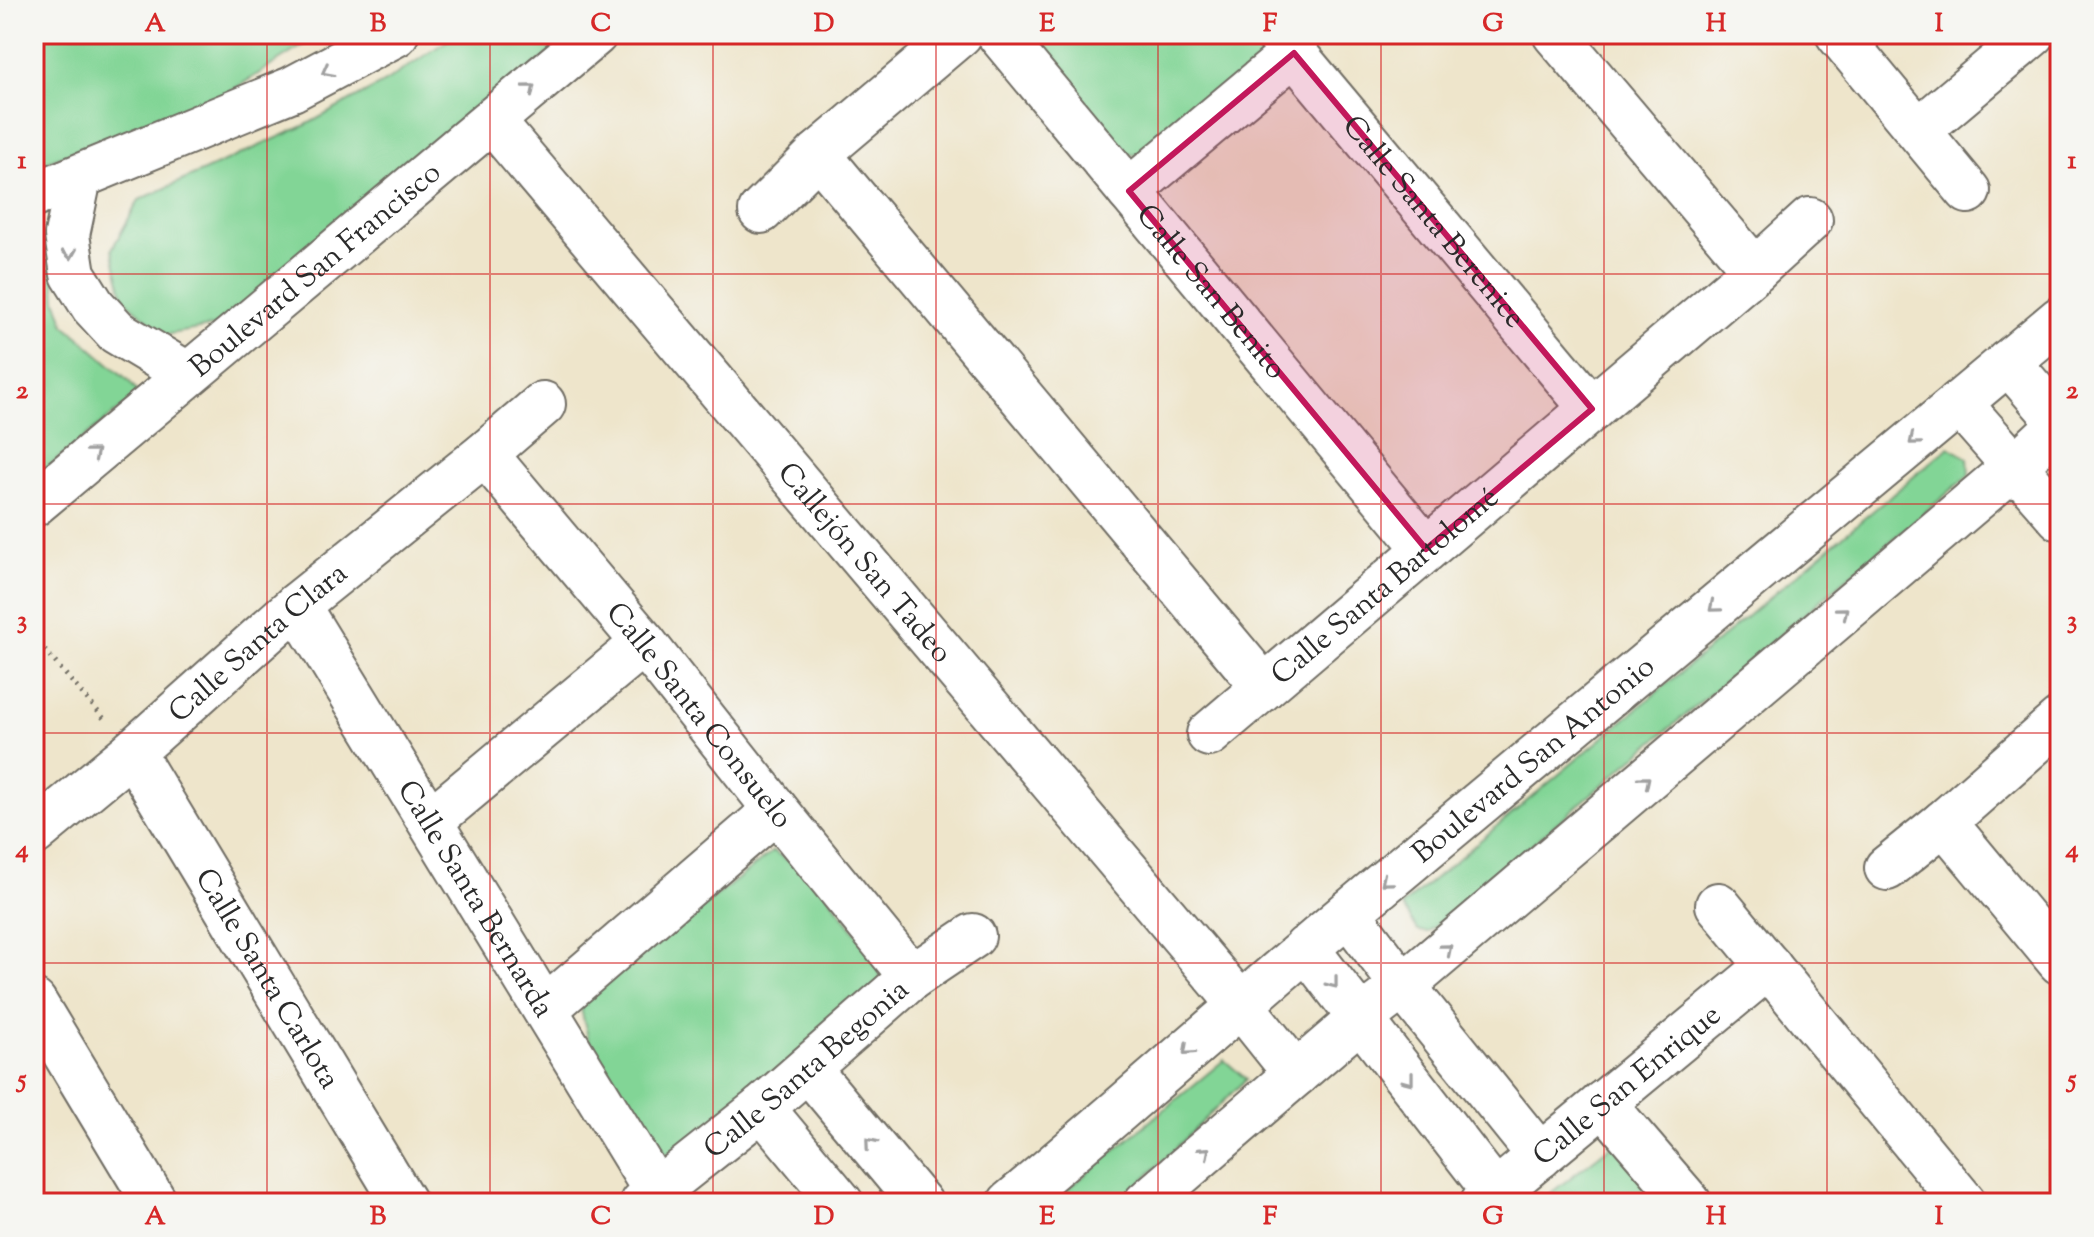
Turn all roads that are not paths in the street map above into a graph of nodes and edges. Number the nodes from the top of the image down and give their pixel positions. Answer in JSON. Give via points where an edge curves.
{"nodes":[{"id":1,"x":396,"y":34,"type":"edge"},
{"id":2,"x":595,"y":34,"type":"edge"},
{"id":3,"x":960,"y":34,"type":"edge"},
{"id":4,"x":999,"y":34,"type":"edge"},
{"id":5,"x":1555,"y":34,"type":"edge"},
{"id":6,"x":1838,"y":34,"type":"edge"},
{"id":7,"x":2033,"y":34,"type":"edge"},
{"id":8,"x":1286,"y":43,"type":"edge"},
{"id":9,"x":492,"y":121,"type":"junction"},
{"id":10,"x":1919,"y":130,"type":"junction"},
{"id":11,"x":818,"y":154,"type":"junction"},
{"id":12,"x":79,"y":178,"type":"junction"},
{"id":13,"x":1129,"y":191,"type":"junction"},
{"id":14,"x":1968,"y":191,"type":"dead end"},
{"id":15,"x":34,"y":195,"type":"edge"},
{"id":16,"x":761,"y":211,"type":"dead end"},
{"id":17,"x":1810,"y":220,"type":"dead end"},
{"id":18,"x":1755,"y":270,"type":"junction"},
{"id":19,"x":2060,"y":319,"type":"edge"},
{"id":20,"x":2008,"y":362,"type":"junction"},
{"id":21,"x":187,"y":374,"type":"junction"},
{"id":22,"x":1959,"y":403,"type":"junction"},
{"id":23,"x":543,"y":404,"type":"dead end"},
{"id":24,"x":1592,"y":409,"type":"junction"},
{"id":25,"x":2060,"y":423,"type":"edge"},
{"id":26,"x":485,"y":454,"type":"junction"},
{"id":27,"x":2015,"y":466,"type":"junction"},
{"id":28,"x":34,"y":504,"type":"edge"},
{"id":29,"x":2060,"y":518,"type":"edge"},
{"id":30,"x":1426,"y":549,"type":"junction"},
{"id":31,"x":297,"y":605,"type":"junction"},
{"id":32,"x":644,"y":643,"type":"junction"},
{"id":33,"x":1264,"y":687,"type":"junction"},
{"id":34,"x":2060,"y":720,"type":"edge"},
{"id":35,"x":1209,"y":734,"type":"dead end"},
{"id":36,"x":132,"y":752,"type":"junction"},
{"id":37,"x":776,"y":810,"type":"junction"},
{"id":38,"x":430,"y":821,"type":"junction"},
{"id":39,"x":1944,"y":822,"type":"junction"},
{"id":40,"x":34,"y":833,"type":"edge"},
{"id":41,"x":1887,"y":868,"type":"dead end"},
{"id":42,"x":1718,"y":905,"type":"dead end"},
{"id":43,"x":1348,"y":913,"type":"junction"},
{"id":44,"x":973,"y":936,"type":"dead end"},
{"id":45,"x":1306,"y":948,"type":"junction"},
{"id":46,"x":2060,"y":962,"type":"edge"},
{"id":47,"x":1769,"y":966,"type":"junction"},
{"id":48,"x":912,"y":977,"type":"junction"},
{"id":49,"x":1403,"y":986,"type":"junction"},
{"id":50,"x":34,"y":1002,"type":"edge"},
{"id":51,"x":1240,"y":1004,"type":"junction"},
{"id":52,"x":545,"y":1009,"type":"junction"},
{"id":53,"x":1361,"y":1018,"type":"junction"},
{"id":54,"x":808,"y":1069,"type":"junction"},
{"id":55,"x":1296,"y":1074,"type":"junction"},
{"id":56,"x":1603,"y":1103,"type":"junction"},
{"id":57,"x":762,"y":1108,"type":"junction"},
{"id":58,"x":1540,"y":1156,"type":"junction"},
{"id":59,"x":649,"y":1197,"type":"edge"},
{"id":60,"x":1489,"y":1198,"type":"edge"},
{"id":61,"x":155,"y":1203,"type":"edge"},
{"id":62,"x":404,"y":1203,"type":"edge"},
{"id":63,"x":841,"y":1203,"type":"edge"},
{"id":64,"x":920,"y":1203,"type":"edge"},
{"id":65,"x":1010,"y":1203,"type":"edge"},
{"id":66,"x":1146,"y":1203,"type":"edge"},
{"id":67,"x":1689,"y":1203,"type":"edge"},
{"id":68,"x":1964,"y":1203,"type":"edge"}],
"edges":[{"from":1,"to":12,"type":"street","one_way":true,"via":[[292,89]]},
{"from":9,"to":2,"type":"street","name":"Boulevard San Francisco","one_way":true},
{"from":3,"to":11,"type":"street"},
{"from":4,"to":13,"type":"street","name":"Calle San Benito"},
{"from":5,"to":18,"type":"street"},
{"from":6,"to":10,"type":"street"},
{"from":7,"to":10,"type":"street"},
{"from":8,"to":13,"type":"street"},
{"from":8,"to":24,"type":"street","name":"Calle Santa Berenice"},
{"from":9,"to":21,"type":"street","name":"Boulevard San Francisco"},
{"from":9,"to":51,"type":"street","name":"Callejón San Tadeo"},
{"from":10,"to":14,"type":"street"},
{"from":11,"to":16,"type":"street"},
{"from":11,"to":33,"type":"street","name":"Calle Santa Bartolomé"},
{"from":12,"to":15,"type":"street"},
{"from":12,"to":21,"type":"street","one_way":true,"via":[[67,235],[73,274],[117,332]]},
{"from":13,"to":30,"type":"street","name":"Calle San Benito"},
{"from":17,"to":18,"type":"street","name":"Calle Santa Bartolomé"},
{"from":18,"to":24,"type":"street","name":"Calle Santa Bartolomé"},
{"from":19,"to":20,"type":"street","name":"Boulevard San Antonio"},
{"from":20,"to":22,"type":"street","name":"Boulevard San Antonio"},
{"from":20,"to":25,"type":"street"},
{"from":28,"to":21,"type":"street","name":"Boulevard San Francisco","one_way":true},
{"from":22,"to":27,"type":"street"},
{"from":22,"to":43,"type":"street","name":"Boulevard San Antonio","one_way":true},
{"from":23,"to":26,"type":"street","name":"Calle Santa Clara"},
{"from":24,"to":30,"type":"street","name":"Calle Santa Bartolomé"},
{"from":25,"to":27,"type":"street"},
{"from":26,"to":31,"type":"street","name":"Calle Santa Clara"},
{"from":26,"to":32,"type":"street","name":"Calle Santa Consuelo"},
{"from":27,"to":29,"type":"street"},
{"from":49,"to":27,"type":"street","one_way":true},
{"from":30,"to":33,"type":"street","name":"Calle Santa Bartolomé"},
{"from":31,"to":36,"type":"street","name":"Calle Santa Clara"},
{"from":31,"to":38,"type":"street","name":"Calle Santa Bernarda"},
{"from":32,"to":37,"type":"street","name":"Calle Santa Consuelo"},
{"from":32,"to":38,"type":"street"},
{"from":33,"to":35,"type":"street"},
{"from":34,"to":39,"type":"street"},
{"from":36,"to":40,"type":"street","name":"Calle Santa Clara"},
{"from":36,"to":62,"type":"street","name":"Calle Santa Carlota"},
{"from":37,"to":48,"type":"street","name":"Calle Santa Consuelo"},
{"from":37,"to":52,"type":"street"},
{"from":38,"to":52,"type":"street","name":"Calle Santa Bernarda"},
{"from":39,"to":41,"type":"street"},
{"from":39,"to":46,"type":"street"},
{"from":42,"to":47,"type":"street"},
{"from":43,"to":45,"type":"street","name":"Boulevard San Antonio"},
{"from":43,"to":49,"type":"street"},
{"from":44,"to":48,"type":"street","name":"Calle Santa Begonia"},
{"from":45,"to":51,"type":"street","name":"Boulevard San Antonio"},
{"from":45,"to":53,"type":"street","one_way":true},
{"from":47,"to":56,"type":"street","name":"Calle San Enrique"},
{"from":47,"to":68,"type":"street"},
{"from":48,"to":54,"type":"street","name":"Calle Santa Begonia"},
{"from":49,"to":53,"type":"street"},
{"from":49,"to":58,"type":"street"},
{"from":50,"to":61,"type":"street"},
{"from":51,"to":55,"type":"street","name":"Callejón San Tadeo"},
{"from":51,"to":65,"type":"street","name":"Boulevard San Antonio","one_way":true},
{"from":52,"to":59,"type":"street","name":"Calle Santa Bernarda"},
{"from":53,"to":55,"type":"street"},
{"from":53,"to":60,"type":"street","one_way":true},
{"from":54,"to":57,"type":"street","name":"Calle Santa Begonia"},
{"from":64,"to":54,"type":"street","one_way":true},
{"from":66,"to":55,"type":"street","one_way":true},
{"from":56,"to":58,"type":"street","name":"Calle San Enrique"},
{"from":56,"to":67,"type":"street"},
{"from":57,"to":59,"type":"street","name":"Calle Santa Begonia"},
{"from":57,"to":63,"type":"street"},
{"from":58,"to":60,"type":"street","name":"Calle San Enrique"}]}
